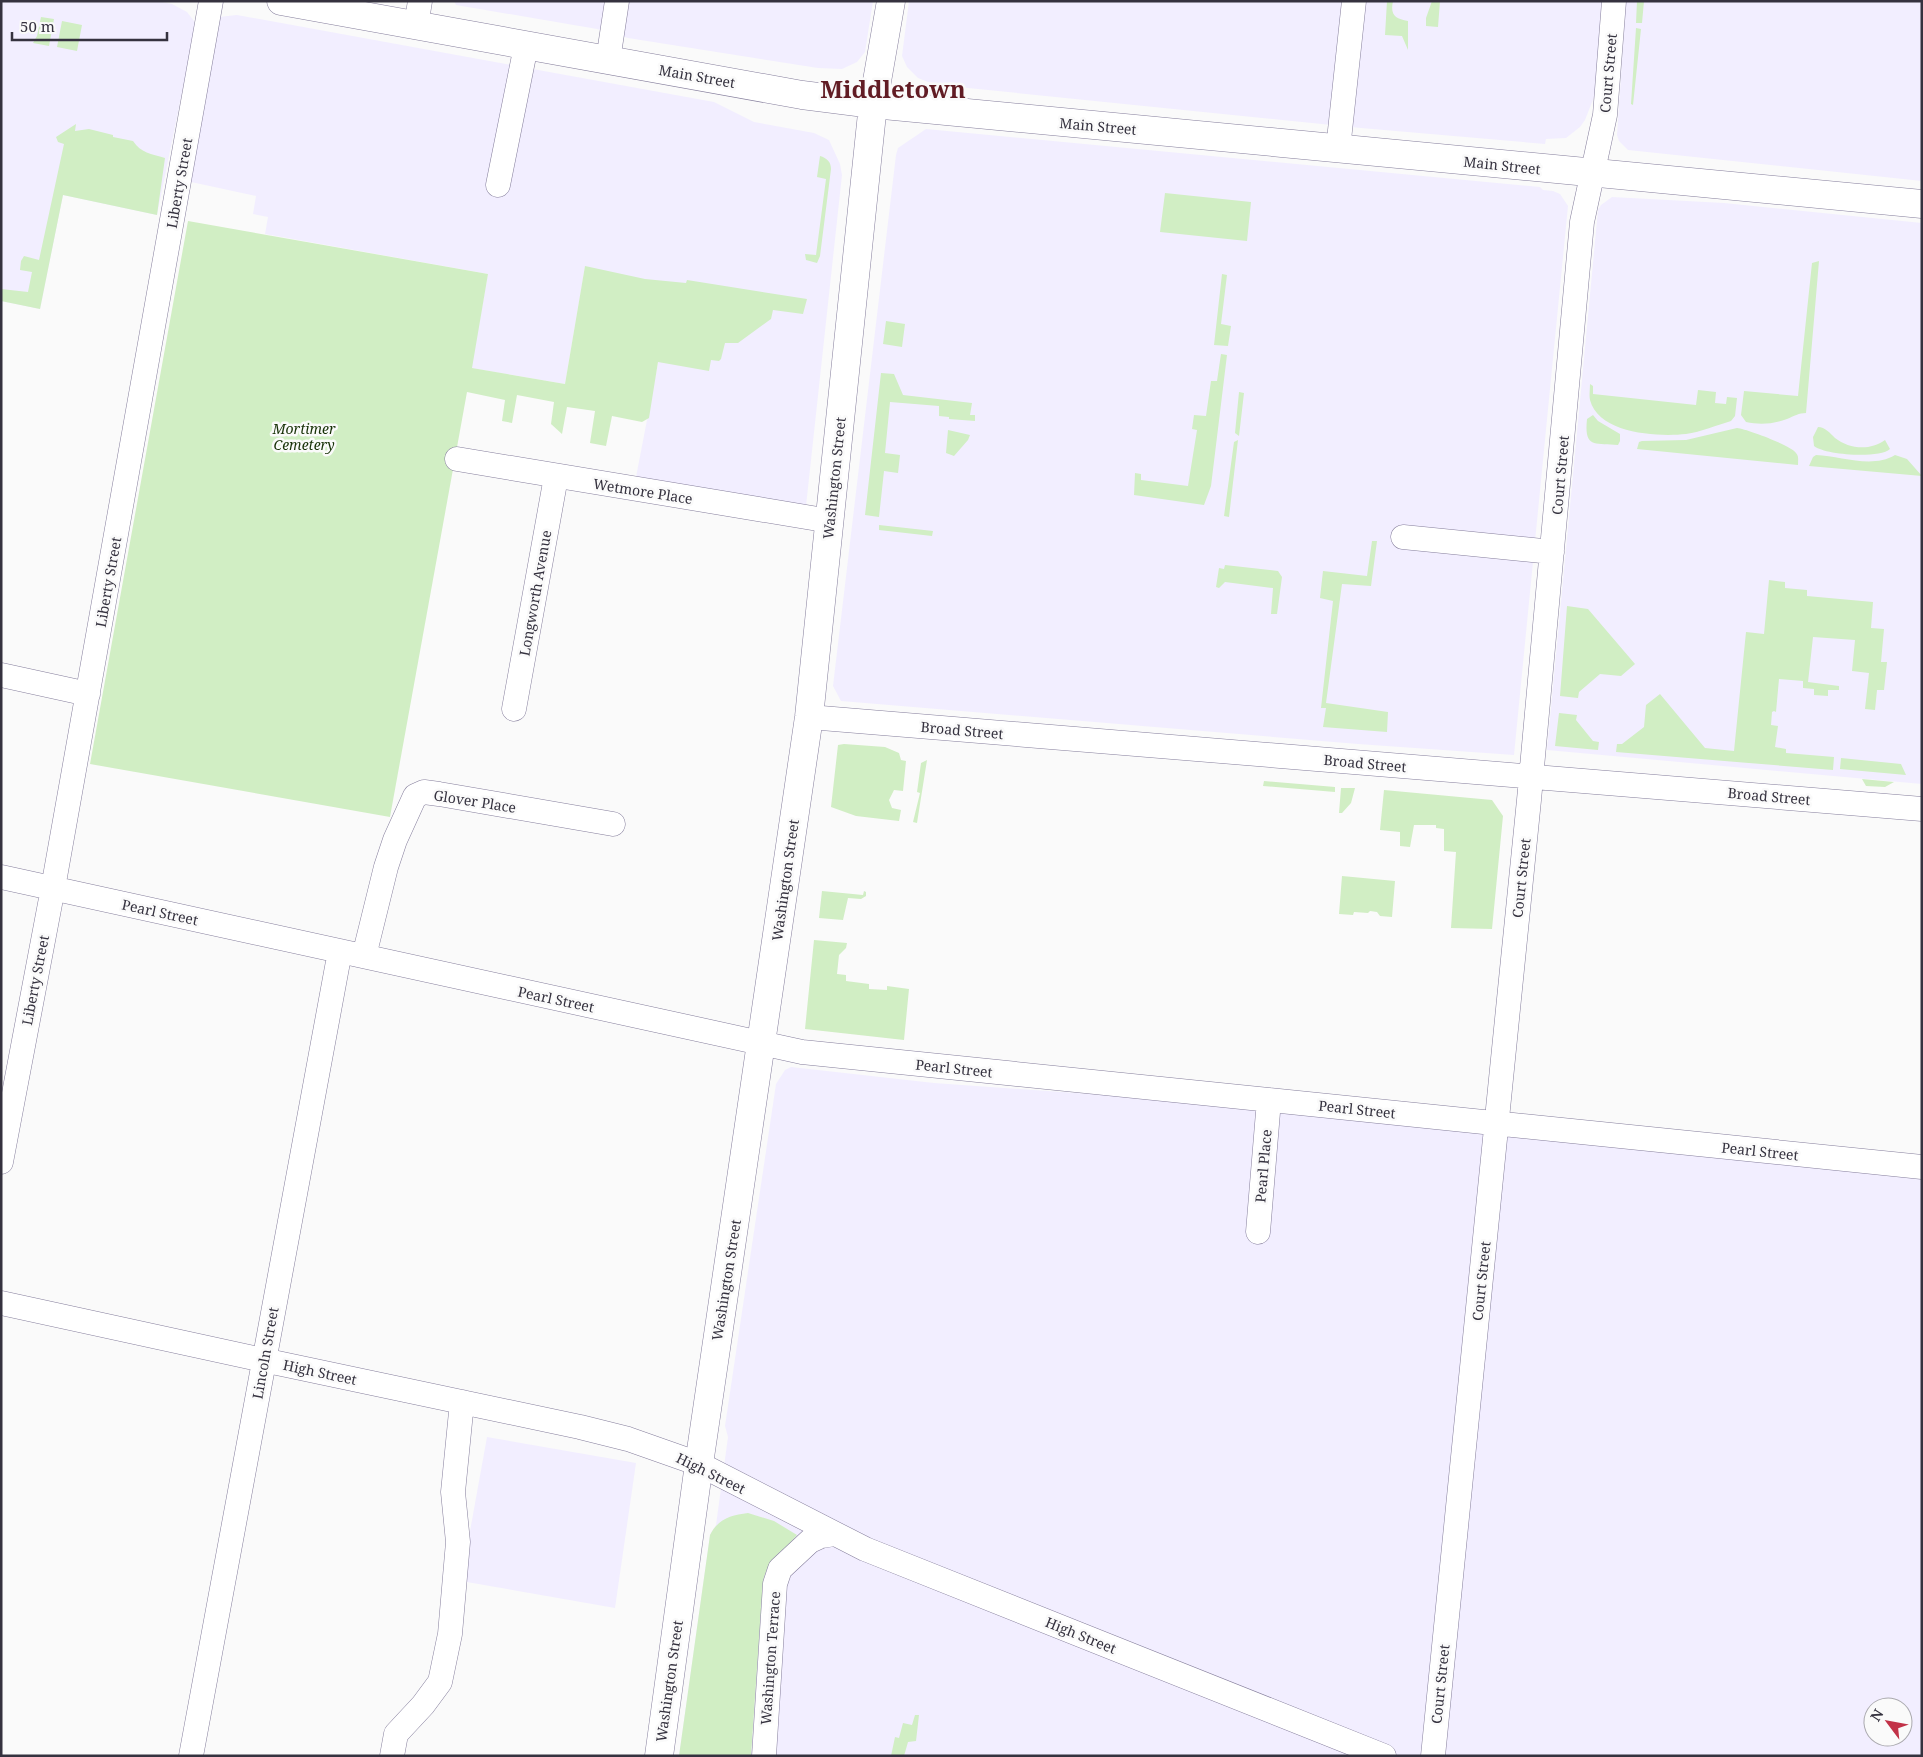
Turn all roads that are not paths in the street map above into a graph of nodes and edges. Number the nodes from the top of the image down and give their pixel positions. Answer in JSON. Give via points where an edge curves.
{"nodes":[{"id":1,"x":211,"y":1,"type":"edge"},
{"id":2,"x":281,"y":1,"type":"edge"},
{"id":3,"x":617,"y":1,"type":"edge"},
{"id":4,"x":891,"y":1,"type":"edge"},
{"id":5,"x":1354,"y":1,"type":"edge"},
{"id":6,"x":1614,"y":1,"type":"edge"},
{"id":7,"x":418,"y":14,"type":"edge"},
{"id":8,"x":526,"y":46,"type":"junction"},
{"id":9,"x":608,"y":60,"type":"junction"},
{"id":10,"x":873,"y":104,"type":"junction"},
{"id":11,"x":1338,"y":149,"type":"junction"},
{"id":12,"x":1593,"y":174,"type":"junction"},
{"id":13,"x":498,"y":185,"type":"dead end"},
{"id":14,"x":1922,"y":204,"type":"edge"},
{"id":15,"x":457,"y":459,"type":"dead end"},
{"id":16,"x":556,"y":477,"type":"junction"},
{"id":17,"x":830,"y":521,"type":"junction"},
{"id":18,"x":1403,"y":537,"type":"dead end"},
{"id":19,"x":1552,"y":552,"type":"junction"},
{"id":20,"x":1,"y":675,"type":"edge"},
{"id":21,"x":88,"y":694,"type":"junction"},
{"id":22,"x":514,"y":709,"type":"dead end"},
{"id":23,"x":809,"y":717,"type":"junction"},
{"id":24,"x":1531,"y":777,"type":"junction"},
{"id":25,"x":1922,"y":809,"type":"edge"},
{"id":26,"x":613,"y":824,"type":"dead end"},
{"id":27,"x":1,"y":876,"type":"edge"},
{"id":28,"x":53,"y":888,"type":"junction"},
{"id":29,"x":340,"y":951,"type":"junction"},
{"id":30,"x":364,"y":956,"type":"junction"},
{"id":31,"x":762,"y":1044,"type":"junction"},
{"id":32,"x":1269,"y":1100,"type":"junction"},
{"id":33,"x":1497,"y":1123,"type":"junction"},
{"id":34,"x":4,"y":1127,"type":"edge"},
{"id":35,"x":1,"y":1162,"type":"edge"},
{"id":36,"x":1922,"y":1167,"type":"edge"},
{"id":37,"x":1258,"y":1232,"type":"dead end"},
{"id":38,"x":1,"y":1303,"type":"edge"},
{"id":39,"x":263,"y":1360,"type":"junction"},
{"id":40,"x":462,"y":1402,"type":"junction"},
{"id":41,"x":698,"y":1464,"type":"junction"},
{"id":42,"x":835,"y":1534,"type":"junction"},
{"id":43,"x":191,"y":1756,"type":"edge"},
{"id":44,"x":392,"y":1756,"type":"edge"},
{"id":45,"x":659,"y":1756,"type":"edge"},
{"id":46,"x":764,"y":1756,"type":"edge"},
{"id":47,"x":1384,"y":1756,"type":"edge"},
{"id":48,"x":1433,"y":1756,"type":"edge"}],
"edges":[{"from":1,"to":21,"type":"street","name":"Liberty Street"},
{"from":2,"to":7,"type":"main road","name":"Main Street"},
{"from":3,"to":9,"type":"street"},
{"from":4,"to":10,"type":"main road","name":"Washington Street"},
{"from":5,"to":11,"type":"street"},
{"from":6,"to":12,"type":"street","name":"Court Street","via":[[1605,115]]},
{"from":7,"to":8,"type":"main road","name":"Main Street"},
{"from":8,"to":9,"type":"main road","name":"Main Street"},
{"from":8,"to":13,"type":"street"},
{"from":9,"to":10,"type":"main road","name":"Main Street","via":[[802,95]]},
{"from":10,"to":11,"type":"main road","name":"Main Street"},
{"from":10,"to":17,"type":"main road","name":"Washington Street"},
{"from":11,"to":12,"type":"main road","name":"Main Street"},
{"from":12,"to":14,"type":"main road","name":"Main Street"},
{"from":12,"to":19,"type":"street","name":"Court Street","via":[[1582,222]]},
{"from":15,"to":16,"type":"street","name":"Wetmore Place"},
{"from":16,"to":17,"type":"street","name":"Wetmore Place"},
{"from":16,"to":22,"type":"street","name":"Longworth Avenue"},
{"from":17,"to":23,"type":"main road","name":"Washington Street"},
{"from":18,"to":19,"type":"street"},
{"from":19,"to":24,"type":"street","name":"Court Street"},
{"from":20,"to":21,"type":"street"},
{"from":21,"to":28,"type":"street","name":"Liberty Street"},
{"from":23,"to":24,"type":"street","name":"Broad Street"},
{"from":23,"to":31,"type":"main road","name":"Washington Street"},
{"from":24,"to":25,"type":"street","name":"Broad Street"},
{"from":24,"to":33,"type":"street","name":"Court Street"},
{"from":26,"to":30,"type":"street","name":"Glover Place","via":[[439,794],[424,792],[415,796],[386,867]]},
{"from":27,"to":28,"type":"street","name":"Pearl Street"},
{"from":28,"to":29,"type":"street","name":"Pearl Street"},
{"from":28,"to":34,"type":"street","name":"Liberty Street"},
{"from":29,"to":30,"type":"street","name":"Pearl Street"},
{"from":29,"to":39,"type":"street","name":"Lincoln Street"},
{"from":30,"to":31,"type":"street","name":"Pearl Street"},
{"from":31,"to":32,"type":"street","name":"Pearl Street","via":[[802,1052]]},
{"from":31,"to":41,"type":"main road","name":"Washington Street"},
{"from":32,"to":33,"type":"street","name":"Pearl Street"},
{"from":32,"to":37,"type":"street","name":"Pearl Place"},
{"from":33,"to":36,"type":"street","name":"Pearl Street"},
{"from":33,"to":48,"type":"street","name":"Court Street"},
{"from":34,"to":35,"type":"street","name":"Liberty Street"},
{"from":38,"to":39,"type":"street","name":"High Street"},
{"from":39,"to":40,"type":"street","name":"High Street"},
{"from":39,"to":43,"type":"street","name":"Lincoln Street"},
{"from":40,"to":41,"type":"street","name":"High Street","via":[[628,1439]]},
{"from":40,"to":44,"type":"street","via":[[453,1492],[458,1542],[450,1634],[440,1682],[396,1734]]},
{"from":41,"to":42,"type":"street","name":"High Street"},
{"from":41,"to":45,"type":"main road","name":"Washington Street"},
{"from":42,"to":46,"type":"street","name":"Washington Terrace","via":[[810,1541],[780,1568],[775,1584]]},
{"from":42,"to":47,"type":"street","name":"High Street","via":[[865,1549]]}]}
